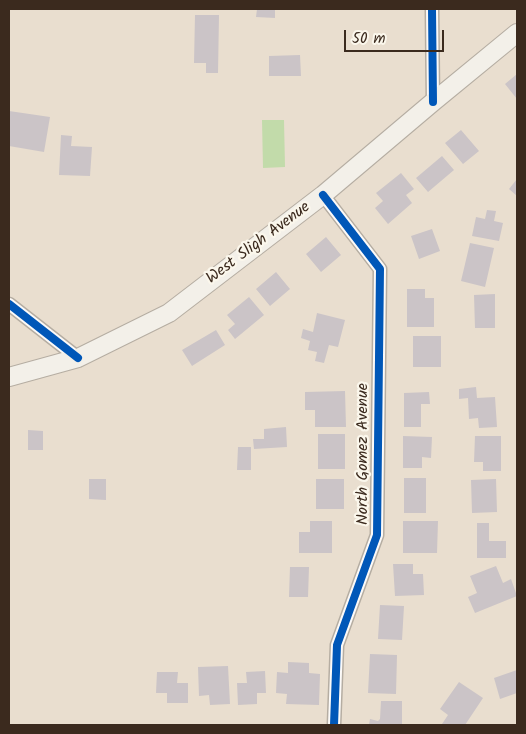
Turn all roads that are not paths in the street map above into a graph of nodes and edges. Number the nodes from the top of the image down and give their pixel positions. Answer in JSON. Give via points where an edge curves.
{"nodes":[{"id":1,"x":432,"y":9,"type":"edge"},
{"id":2,"x":517,"y":33,"type":"edge"},
{"id":3,"x":433,"y":102,"type":"junction"},
{"id":4,"x":323,"y":195,"type":"junction"},
{"id":5,"x":9,"y":304,"type":"edge"},
{"id":6,"x":78,"y":358,"type":"junction"},
{"id":7,"x":9,"y":377,"type":"edge"},
{"id":8,"x":334,"y":725,"type":"edge"}],
"edges":[{"from":1,"to":3,"type":"street"},
{"from":2,"to":3,"type":"main road","name":"West Sligh Avenue"},
{"from":3,"to":4,"type":"main road","name":"West Sligh Avenue"},
{"from":4,"to":6,"type":"main road","name":"West Sligh Avenue","via":[[169,313]]},
{"from":4,"to":8,"type":"street","name":"North Gomez Avenue","via":[[380,269],[377,535],[337,645]]},
{"from":5,"to":6,"type":"street"},
{"from":6,"to":7,"type":"main road","name":"West Sligh Avenue"}]}
